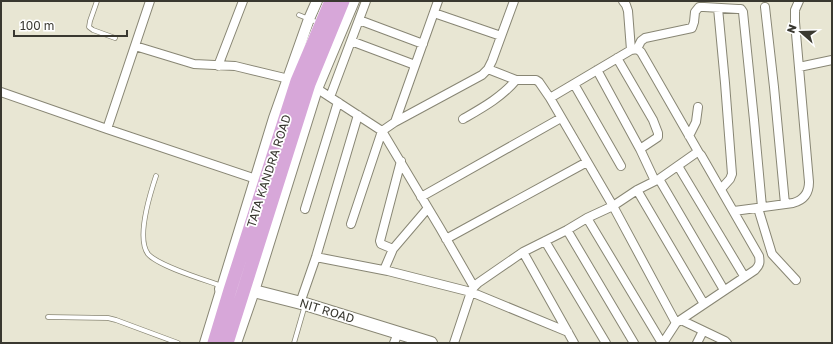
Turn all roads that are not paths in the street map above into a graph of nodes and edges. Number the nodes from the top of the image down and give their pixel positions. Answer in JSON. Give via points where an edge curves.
{"nodes":[{"id":1,"x":97,"y":1,"type":"edge"},
{"id":2,"x":150,"y":1,"type":"edge"},
{"id":3,"x":244,"y":1,"type":"edge"},
{"id":4,"x":317,"y":1,"type":"edge"},
{"id":5,"x":330,"y":1,"type":"edge"},
{"id":6,"x":343,"y":1,"type":"edge"},
{"id":7,"x":354,"y":1,"type":"edge"},
{"id":8,"x":366,"y":1,"type":"edge"},
{"id":9,"x":438,"y":1,"type":"edge"},
{"id":10,"x":514,"y":1,"type":"edge"},
{"id":11,"x":624,"y":1,"type":"edge"},
{"id":12,"x":799,"y":1,"type":"edge"},
{"id":13,"x":765,"y":7,"type":"dead end"},
{"id":14,"x":718,"y":8,"type":"junction"},
{"id":15,"x":434,"y":13,"type":"junction"},
{"id":16,"x":299,"y":15,"type":"dead end"},
{"id":17,"x":359,"y":20,"type":"junction"},
{"id":18,"x":315,"y":21,"type":"junction"},
{"id":19,"x":501,"y":36,"type":"junction"},
{"id":20,"x":115,"y":38,"type":"dead end"},
{"id":21,"x":351,"y":41,"type":"junction"},
{"id":22,"x":423,"y":44,"type":"junction"},
{"id":23,"x":135,"y":46,"type":"junction"},
{"id":24,"x":634,"y":49,"type":"junction"},
{"id":25,"x":617,"y":58,"type":"junction"},
{"id":26,"x":832,"y":60,"type":"edge"},
{"id":27,"x":415,"y":65,"type":"junction"},
{"id":28,"x":218,"y":66,"type":"junction"},
{"id":29,"x":799,"y":67,"type":"junction"},
{"id":30,"x":488,"y":69,"type":"junction"},
{"id":31,"x":597,"y":70,"type":"junction"},
{"id":32,"x":516,"y":80,"type":"junction"},
{"id":33,"x":303,"y":83,"type":"junction"},
{"id":34,"x":574,"y":84,"type":"junction"},
{"id":35,"x":1,"y":92,"type":"edge"},
{"id":36,"x":330,"y":97,"type":"junction"},
{"id":37,"x":550,"y":98,"type":"junction"},
{"id":38,"x":338,"y":102,"type":"junction"},
{"id":39,"x":698,"y":107,"type":"dead end"},
{"id":40,"x":358,"y":115,"type":"junction"},
{"id":41,"x":561,"y":118,"type":"junction"},
{"id":42,"x":463,"y":119,"type":"dead end"},
{"id":43,"x":395,"y":122,"type":"junction"},
{"id":44,"x":107,"y":129,"type":"junction"},
{"id":45,"x":382,"y":131,"type":"junction"},
{"id":46,"x":689,"y":136,"type":"junction"},
{"id":47,"x":640,"y":149,"type":"junction"},
{"id":48,"x":699,"y":153,"type":"junction"},
{"id":49,"x":400,"y":161,"type":"junction"},
{"id":50,"x":587,"y":162,"type":"junction"},
{"id":51,"x":621,"y":166,"type":"dead end"},
{"id":52,"x":678,"y":166,"type":"junction"},
{"id":53,"x":156,"y":176,"type":"dead end"},
{"id":54,"x":261,"y":180,"type":"junction"},
{"id":55,"x":657,"y":180,"type":"junction"},
{"id":56,"x":721,"y":189,"type":"junction"},
{"id":57,"x":637,"y":190,"type":"junction"},
{"id":58,"x":421,"y":197,"type":"junction"},
{"id":59,"x":785,"y":204,"type":"junction"},
{"id":60,"x":613,"y":206,"type":"junction"},
{"id":61,"x":428,"y":208,"type":"junction"},
{"id":62,"x":760,"y":208,"type":"junction"},
{"id":63,"x":305,"y":209,"type":"dead end"},
{"id":64,"x":734,"y":211,"type":"junction"},
{"id":65,"x":587,"y":218,"type":"junction"},
{"id":66,"x":351,"y":224,"type":"dead end"},
{"id":67,"x":567,"y":230,"type":"junction"},
{"id":68,"x":446,"y":239,"type":"junction"},
{"id":69,"x":545,"y":241,"type":"junction"},
{"id":70,"x":393,"y":249,"type":"junction"},
{"id":71,"x":523,"y":252,"type":"junction"},
{"id":72,"x":316,"y":257,"type":"junction"},
{"id":73,"x":384,"y":270,"type":"junction"},
{"id":74,"x":744,"y":276,"type":"junction"},
{"id":75,"x":796,"y":280,"type":"dead end"},
{"id":76,"x":224,"y":288,"type":"junction"},
{"id":77,"x":472,"y":290,"type":"junction"},
{"id":78,"x":724,"y":290,"type":"junction"},
{"id":79,"x":249,"y":291,"type":"junction"},
{"id":80,"x":303,"y":303,"type":"junction"},
{"id":81,"x":704,"y":304,"type":"junction"},
{"id":82,"x":48,"y":318,"type":"dead end"},
{"id":83,"x":678,"y":321,"type":"junction"},
{"id":84,"x":703,"y":331,"type":"junction"},
{"id":85,"x":568,"y":332,"type":"junction"},
{"id":86,"x":396,"y":338,"type":"edge"},
{"id":87,"x":178,"y":343,"type":"edge"},
{"id":88,"x":204,"y":343,"type":"edge"},
{"id":89,"x":214,"y":343,"type":"edge"},
{"id":90,"x":228,"y":343,"type":"edge"},
{"id":91,"x":236,"y":343,"type":"edge"},
{"id":92,"x":294,"y":343,"type":"edge"},
{"id":93,"x":430,"y":343,"type":"edge"},
{"id":94,"x":454,"y":343,"type":"edge"},
{"id":95,"x":574,"y":343,"type":"edge"},
{"id":96,"x":606,"y":343,"type":"edge"},
{"id":97,"x":634,"y":343,"type":"edge"},
{"id":98,"x":662,"y":343,"type":"edge"},
{"id":99,"x":698,"y":343,"type":"edge"},
{"id":100,"x":727,"y":343,"type":"edge"}],
"edges":[{"from":1,"to":20,"type":"lane","via":[[89,27]]},
{"from":2,"to":23,"type":"street"},
{"from":3,"to":28,"type":"street"},
{"from":4,"to":18,"type":"street"},
{"from":5,"to":18,"type":"main road","name":"TATA KANDRA ROAD"},
{"from":6,"to":33,"type":"main road","name":"TATA KANDRA ROAD"},
{"from":7,"to":33,"type":"street"},
{"from":8,"to":17,"type":"street"},
{"from":9,"to":15,"type":"street"},
{"from":10,"to":19,"type":"street"},
{"from":11,"to":24,"type":"street"},
{"from":12,"to":29,"type":"street","via":[[794,22]]},
{"from":13,"to":59,"type":"street"},
{"from":14,"to":24,"type":"street","via":[[699,7],[694,12],[692,28],[645,38]]},
{"from":14,"to":56,"type":"street","via":[[732,174]]},
{"from":14,"to":62,"type":"street","via":[[741,10],[744,14]]},
{"from":15,"to":19,"type":"street"},
{"from":15,"to":22,"type":"street"},
{"from":16,"to":18,"type":"lane"},
{"from":17,"to":21,"type":"street"},
{"from":17,"to":22,"type":"street"},
{"from":18,"to":33,"type":"main road","name":"TATA KANDRA ROAD"},
{"from":19,"to":30,"type":"street"},
{"from":21,"to":27,"type":"street"},
{"from":21,"to":36,"type":"street"},
{"from":22,"to":27,"type":"street"},
{"from":23,"to":28,"type":"street","via":[[194,64]]},
{"from":23,"to":44,"type":"street"},
{"from":24,"to":25,"type":"street"},
{"from":24,"to":46,"type":"street","via":[[640,52]]},
{"from":25,"to":31,"type":"street"},
{"from":25,"to":47,"type":"street","via":[[658,133],[658,137]]},
{"from":26,"to":29,"type":"street"},
{"from":27,"to":43,"type":"street"},
{"from":28,"to":33,"type":"street","via":[[235,66]]},
{"from":29,"to":59,"type":"street","via":[[809,188],[807,194],[798,202]]},
{"from":30,"to":32,"type":"street"},
{"from":30,"to":43,"type":"street","via":[[482,75]]},
{"from":31,"to":34,"type":"street"},
{"from":31,"to":47,"type":"street"},
{"from":32,"to":37,"type":"street","via":[[536,80]]},
{"from":32,"to":42,"type":"street","via":[[502,95]]},
{"from":33,"to":36,"type":"street"},
{"from":33,"to":54,"type":"main road","name":"TATA KANDRA ROAD","via":[[279,120]]},
{"from":33,"to":79,"type":"main road","name":"TATA KANDRA ROAD"},
{"from":34,"to":37,"type":"street"},
{"from":34,"to":51,"type":"street"},
{"from":35,"to":44,"type":"street"},
{"from":36,"to":38,"type":"street"},
{"from":37,"to":41,"type":"street"},
{"from":38,"to":40,"type":"street"},
{"from":38,"to":63,"type":"street"},
{"from":39,"to":46,"type":"street","via":[[696,122]]},
{"from":40,"to":45,"type":"street"},
{"from":40,"to":72,"type":"street"},
{"from":41,"to":50,"type":"street"},
{"from":41,"to":58,"type":"street"},
{"from":43,"to":45,"type":"street"},
{"from":44,"to":54,"type":"street"},
{"from":45,"to":49,"type":"street"},
{"from":45,"to":66,"type":"street"},
{"from":46,"to":48,"type":"street"},
{"from":47,"to":55,"type":"street"},
{"from":48,"to":52,"type":"street"},
{"from":48,"to":56,"type":"street"},
{"from":49,"to":58,"type":"street"},
{"from":49,"to":70,"type":"street","via":[[380,241],[381,244]]},
{"from":50,"to":60,"type":"street"},
{"from":50,"to":68,"type":"street"},
{"from":52,"to":55,"type":"street"},
{"from":52,"to":74,"type":"street"},
{"from":53,"to":76,"type":"lane","via":[[146,208],[144,238],[148,254],[166,266]]},
{"from":54,"to":76,"type":"main road","name":"TATA KANDRA ROAD"},
{"from":55,"to":57,"type":"street"},
{"from":55,"to":78,"type":"street"},
{"from":56,"to":64,"type":"street"},
{"from":57,"to":60,"type":"street"},
{"from":57,"to":81,"type":"street"},
{"from":58,"to":61,"type":"street"},
{"from":59,"to":62,"type":"street"},
{"from":60,"to":65,"type":"street"},
{"from":60,"to":83,"type":"street"},
{"from":61,"to":68,"type":"street"},
{"from":61,"to":70,"type":"street"},
{"from":62,"to":64,"type":"street"},
{"from":62,"to":75,"type":"street","via":[[772,254]]},
{"from":64,"to":74,"type":"street","via":[[760,261],[755,270]]},
{"from":65,"to":67,"type":"street"},
{"from":65,"to":98,"type":"street"},
{"from":67,"to":69,"type":"street"},
{"from":67,"to":97,"type":"street"},
{"from":68,"to":77,"type":"street"},
{"from":69,"to":71,"type":"street"},
{"from":69,"to":96,"type":"street"},
{"from":70,"to":73,"type":"street"},
{"from":71,"to":77,"type":"street","via":[[478,283]]},
{"from":71,"to":85,"type":"street"},
{"from":72,"to":73,"type":"street"},
{"from":72,"to":80,"type":"street"},
{"from":73,"to":77,"type":"street"},
{"from":74,"to":78,"type":"street"},
{"from":76,"to":79,"type":"main road","name":"NIT ROAD"},
{"from":76,"to":88,"type":"street"},
{"from":76,"to":89,"type":"main road","name":"TATA KANDRA ROAD"},
{"from":77,"to":85,"type":"street"},
{"from":77,"to":94,"type":"street"},
{"from":78,"to":81,"type":"street"},
{"from":79,"to":80,"type":"main road","name":"NIT ROAD"},
{"from":79,"to":90,"type":"main road","name":"TATA KANDRA ROAD"},
{"from":79,"to":91,"type":"street"},
{"from":80,"to":86,"type":"main road","name":"NIT ROAD"},
{"from":80,"to":92,"type":"lane"},
{"from":81,"to":83,"type":"street"},
{"from":82,"to":87,"type":"lane","via":[[108,318]]},
{"from":83,"to":84,"type":"street"},
{"from":83,"to":98,"type":"street"},
{"from":84,"to":99,"type":"street"},
{"from":84,"to":100,"type":"street"},
{"from":85,"to":95,"type":"street"},
{"from":86,"to":93,"type":"main road","name":"NIT ROAD"}]}
